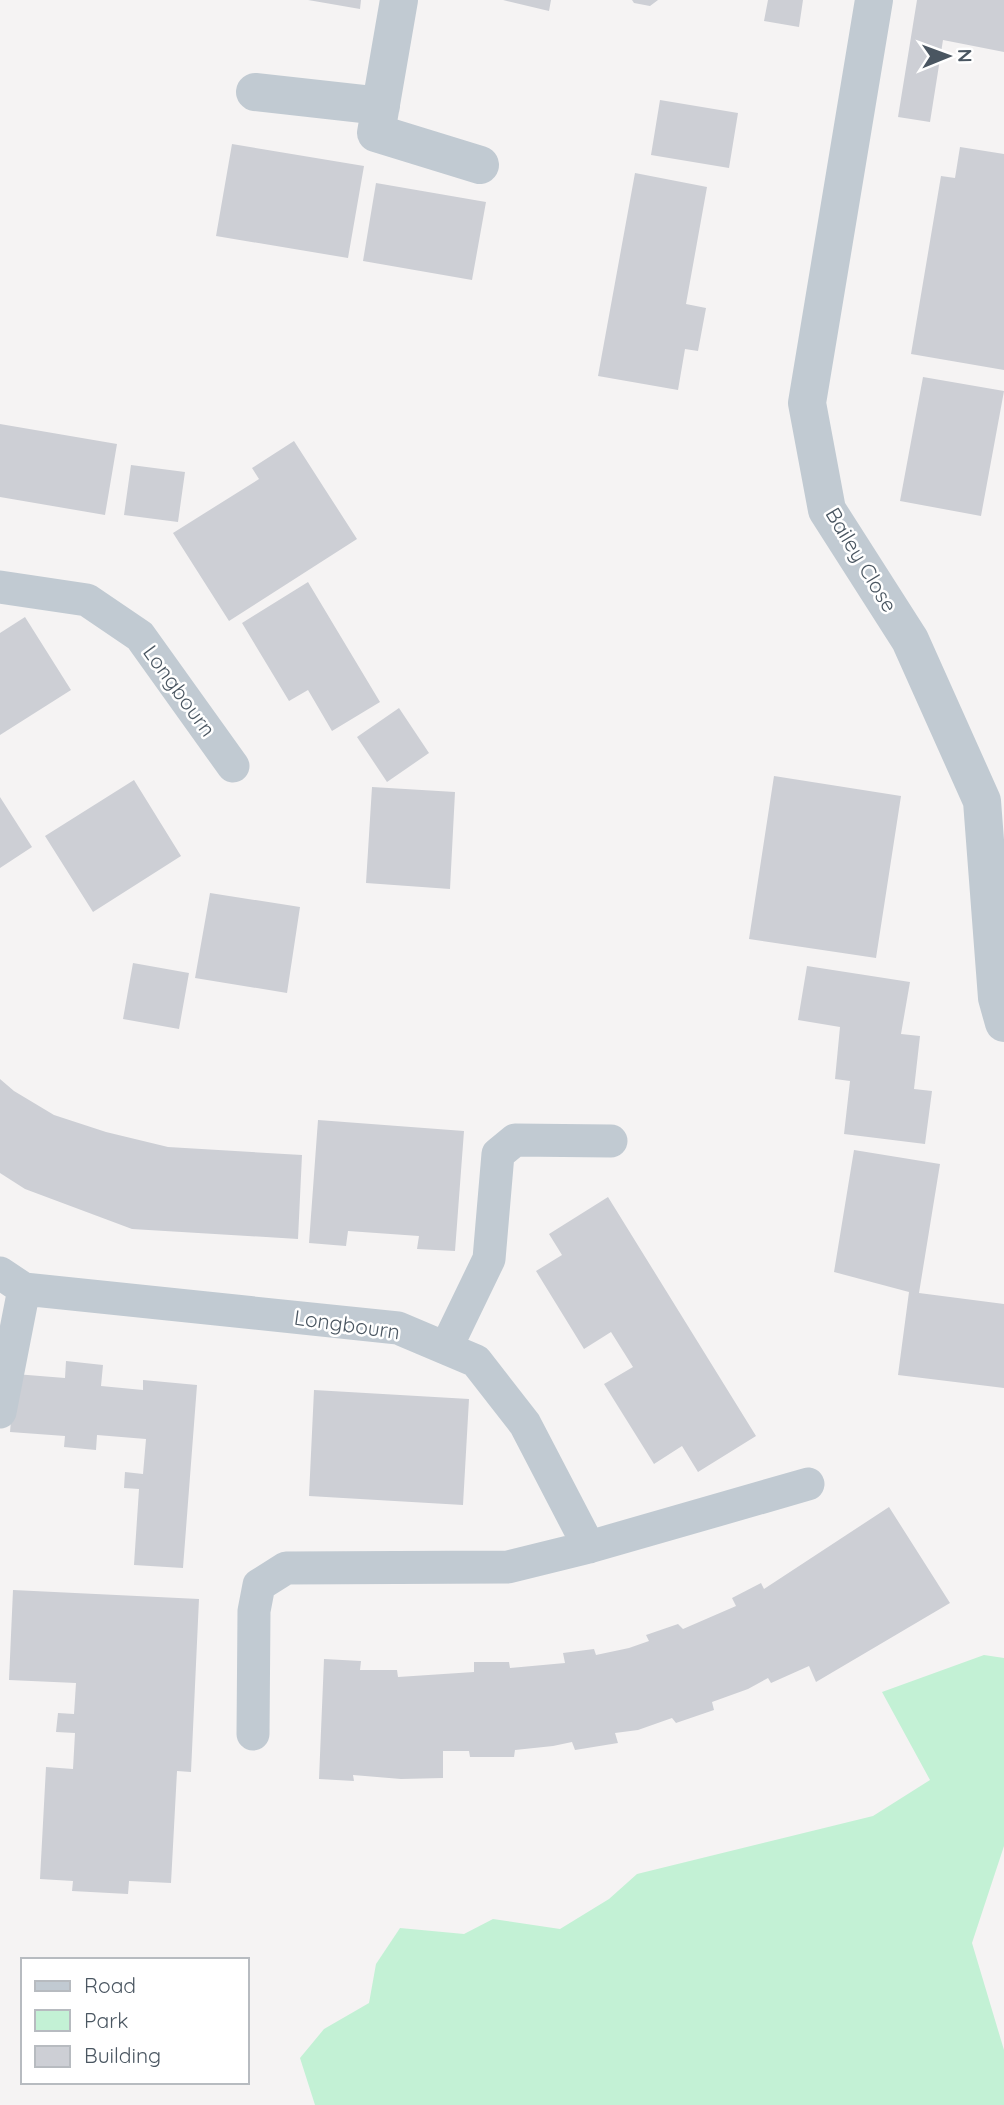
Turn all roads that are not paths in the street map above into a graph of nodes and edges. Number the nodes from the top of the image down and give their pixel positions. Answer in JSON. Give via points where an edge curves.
{"nodes":[{"id":1,"x":400,"y":0,"type":"edge"},
{"id":2,"x":874,"y":0,"type":"edge"},
{"id":3,"x":255,"y":92,"type":"dead end"},
{"id":4,"x":379,"y":120,"type":"junction"},
{"id":5,"x":480,"y":165,"type":"dead end"},
{"id":6,"x":0,"y":587,"type":"edge"},
{"id":7,"x":233,"y":766,"type":"dead end"},
{"id":8,"x":1004,"y":1023,"type":"edge"},
{"id":9,"x":611,"y":1141,"type":"dead end"},
{"id":10,"x":12,"y":1281,"type":"edge"},
{"id":11,"x":446,"y":1349,"type":"junction"},
{"id":12,"x":0,"y":1412,"type":"edge"},
{"id":13,"x":808,"y":1484,"type":"dead end"},
{"id":14,"x":589,"y":1547,"type":"junction"},
{"id":15,"x":253,"y":1734,"type":"dead end"}],
"edges":[{"from":1,"to":4,"type":"street"},
{"from":2,"to":8,"type":"street","name":"Bailey Close","via":[[807,403],[827,510],[910,640],[982,801],[997,998]]},
{"from":3,"to":4,"type":"street"},
{"from":4,"to":5,"type":"street"},
{"from":6,"to":7,"type":"lane","name":"Longbourn","via":[[87,600],[139,636]]},
{"from":9,"to":11,"type":"lane","via":[[515,1140],[498,1154],[489,1259]]},
{"from":10,"to":11,"type":"lane","name":"Longbourn","via":[[398,1328]]},
{"from":10,"to":12,"type":"lane"},
{"from":11,"to":14,"type":"lane","name":"Longbourn","via":[[475,1361],[525,1424]]},
{"from":13,"to":14,"type":"lane"},
{"from":14,"to":15,"type":"lane","via":[[508,1567],[286,1568],[259,1585],[254,1611]]}]}
